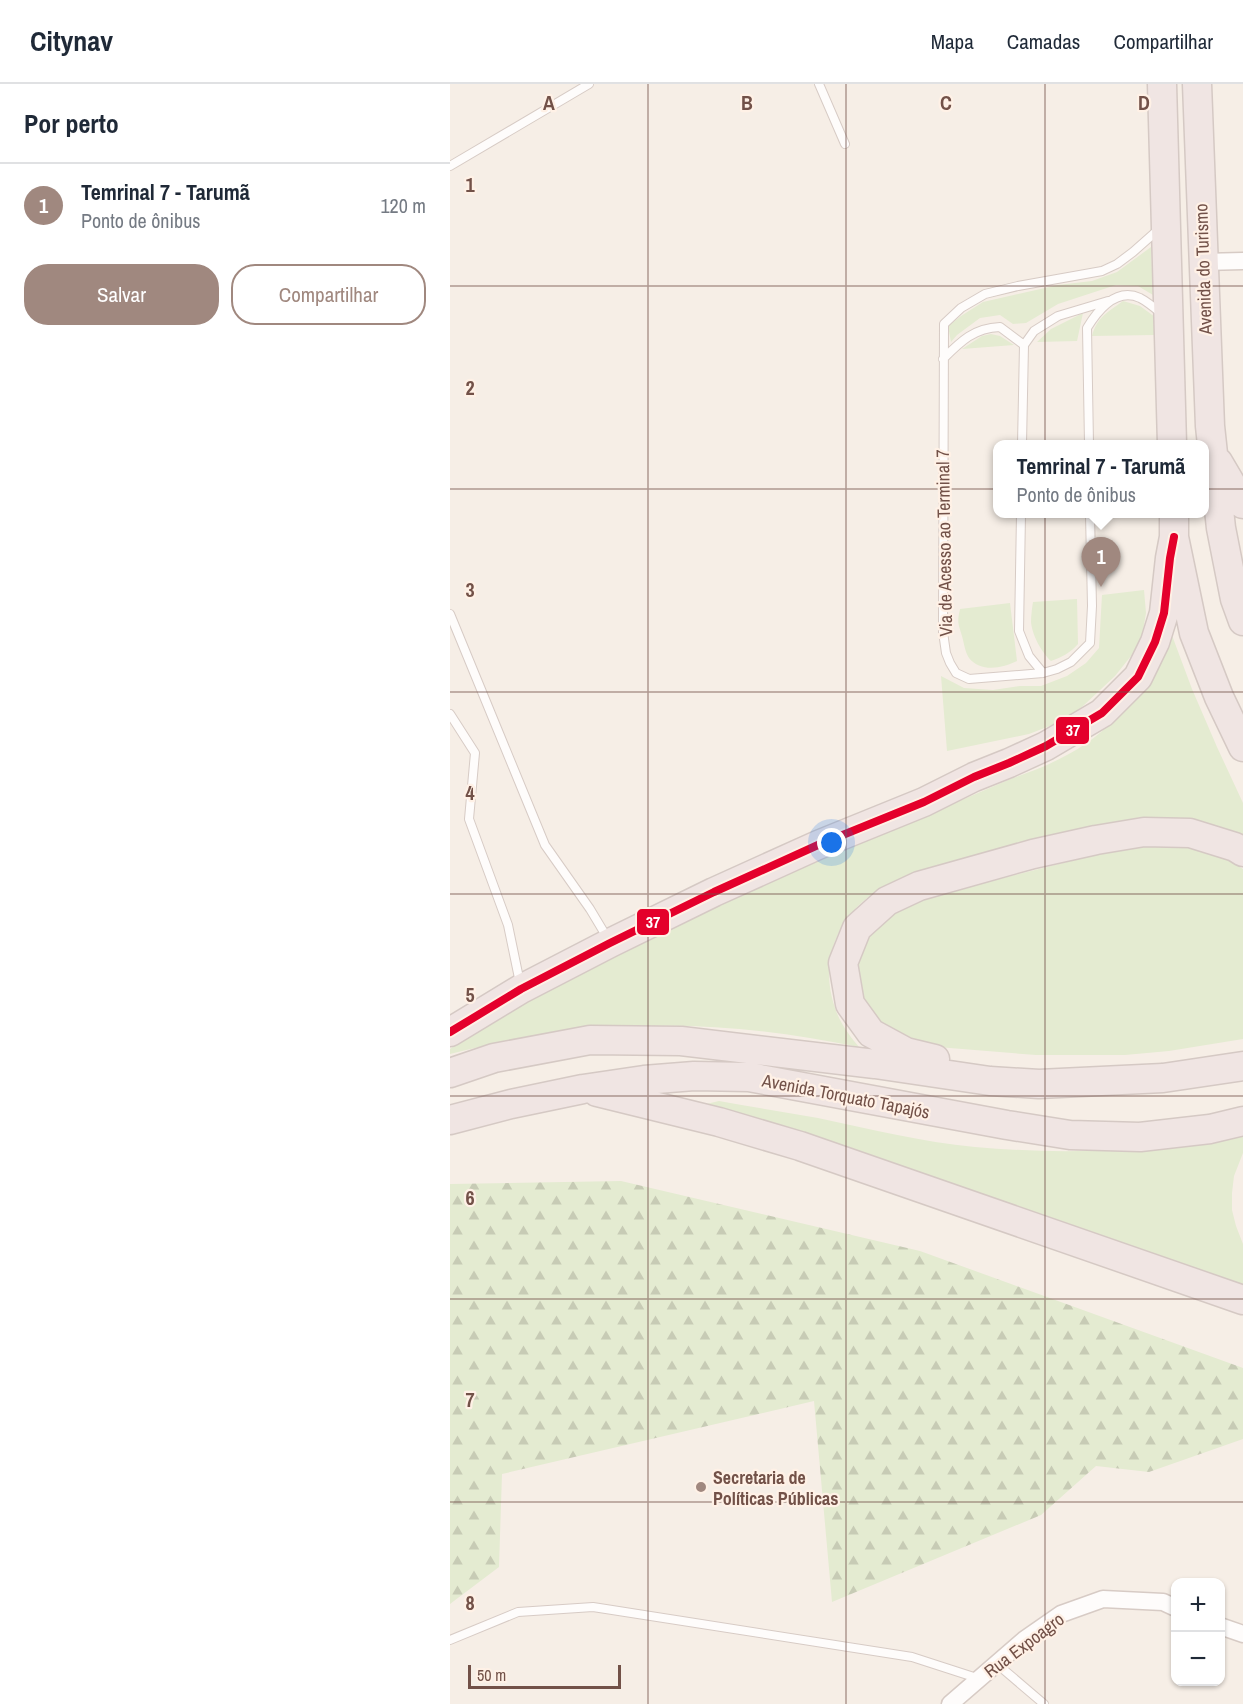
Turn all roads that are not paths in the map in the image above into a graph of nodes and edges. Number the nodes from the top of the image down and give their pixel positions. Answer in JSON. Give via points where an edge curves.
{"nodes":[{"id":1,"x":589,"y":84,"type":"edge"},
{"id":2,"x":819,"y":84,"type":"edge"},
{"id":3,"x":1162,"y":84,"type":"edge"},
{"id":4,"x":1197,"y":84,"type":"edge"},
{"id":5,"x":845,"y":144,"type":"dead end"},
{"id":6,"x":450,"y":166,"type":"edge"},
{"id":7,"x":1165,"y":223,"type":"junction"},
{"id":8,"x":1243,"y":261,"type":"edge"},
{"id":9,"x":1203,"y":262,"type":"junction"},
{"id":10,"x":1111,"y":300,"type":"junction"},
{"id":11,"x":1168,"y":319,"type":"junction"},
{"id":12,"x":1024,"y":345,"type":"junction"},
{"id":13,"x":943,"y":359,"type":"junction"},
{"id":14,"x":1022,"y":440,"type":"edge"},
{"id":15,"x":1089,"y":440,"type":"edge"},
{"id":16,"x":1172,"y":440,"type":"edge"},
{"id":17,"x":1213,"y":454,"type":"junction"},
{"id":18,"x":1243,"y":504,"type":"edge"},
{"id":19,"x":1021,"y":518,"type":"edge"},
{"id":20,"x":1090,"y":518,"type":"edge"},
{"id":21,"x":1174,"y":525,"type":"edge"},
{"id":22,"x":450,"y":614,"type":"edge"},
{"id":23,"x":1243,"y":621,"type":"edge"},
{"id":24,"x":1042,"y":673,"type":"junction"},
{"id":25,"x":450,"y":714,"type":"edge"},
{"id":26,"x":1243,"y":747,"type":"edge"},
{"id":27,"x":1243,"y":852,"type":"edge"},
{"id":28,"x":610,"y":943,"type":"junction"},
{"id":29,"x":522,"y":989,"type":"junction"},
{"id":30,"x":450,"y":1032,"type":"edge"},
{"id":31,"x":1243,"y":1066,"type":"edge"},
{"id":32,"x":450,"y":1072,"type":"edge"},
{"id":33,"x":1039,"y":1084,"type":"junction"},
{"id":34,"x":583,"y":1089,"type":"junction"},
{"id":35,"x":450,"y":1120,"type":"edge"},
{"id":36,"x":1243,"y":1121,"type":"edge"},
{"id":37,"x":1243,"y":1300,"type":"edge"},
{"id":38,"x":1171,"y":1606,"type":"edge"},
{"id":39,"x":1225,"y":1627,"type":"edge"},
{"id":40,"x":1243,"y":1634,"type":"edge"},
{"id":41,"x":450,"y":1640,"type":"edge"},
{"id":42,"x":997,"y":1664,"type":"junction"},
{"id":43,"x":980,"y":1679,"type":"junction"},
{"id":44,"x":950,"y":1704,"type":"edge"},
{"id":45,"x":1044,"y":1704,"type":"edge"}],
"edges":[{"from":1,"to":6,"type":"lane"},
{"from":2,"to":5,"type":"lane"},
{"from":3,"to":7,"type":"highway","name":"Avenida do Turismo"},
{"from":4,"to":9,"type":"highway","name":"Avenida do Turismo"},
{"from":7,"to":11,"type":"highway","name":"Avenida do Turismo"},
{"from":7,"to":13,"type":"lane","name":"Via de Acesso ao Terminal 7","via":[[1133,252],[1102,271],[1007,288],[985,294],[961,308],[944,324]]},
{"from":8,"to":9,"type":"street"},
{"from":9,"to":17,"type":"highway","name":"Avenida do Turismo"},
{"from":10,"to":11,"type":"lane","via":[[1119,296],[1139,297]]},
{"from":10,"to":12,"type":"lane","via":[[1058,316],[1034,331]]},
{"from":10,"to":15,"type":"lane","via":[[1087,328]]},
{"from":11,"to":16,"type":"highway","name":"Avenida do Turismo"},
{"from":12,"to":13,"type":"lane","via":[[1000,327],[987,328],[962,341]]},
{"from":12,"to":14,"type":"lane"},
{"from":13,"to":24,"type":"lane","name":"Via de Acesso ao Terminal 7","via":[[946,653],[956,673],[969,679]]},
{"from":17,"to":18,"type":"highway"},
{"from":17,"to":23,"type":"highway","name":"Avenida do Turismo","via":[[1221,528]]},
{"from":19,"to":24,"type":"lane","via":[[1019,631],[1029,656]]},
{"from":20,"to":24,"type":"lane","name":"Via de Acesso ao Terminal 7","via":[[1090,643],[1071,662]]},
{"from":21,"to":26,"type":"highway","via":[[1194,633]]},
{"from":21,"to":28,"type":"highway","via":[[1164,614],[1155,642],[1138,677],[1102,713],[1018,759],[714,892]]},
{"from":22,"to":28,"type":"lane","via":[[546,845]]},
{"from":25,"to":29,"type":"lane","via":[[476,753],[469,819],[508,926]]},
{"from":27,"to":33,"type":"highway","via":[[1191,833],[1144,832],[1096,840],[919,886],[887,901],[857,928],[843,963],[850,1004],[871,1033],[906,1052]]},
{"from":28,"to":29,"type":"highway"},
{"from":29,"to":30,"type":"highway"},
{"from":31,"to":33,"type":"highway","name":"Avenida Torquato Tapajós","via":[[1163,1078]]},
{"from":32,"to":33,"type":"highway","name":"Avenida Torquato Tapajós","via":[[494,1058],[590,1040],[681,1041]]},
{"from":34,"to":35,"type":"highway","name":"Avenida Torquato Tapajós"},
{"from":34,"to":36,"type":"highway","name":"Avenida Torquato Tapajós","via":[[694,1076],[749,1077],[1070,1135],[1140,1137]]},
{"from":34,"to":37,"type":"highway","via":[[800,1146]]},
{"from":38,"to":42,"type":"street","name":"Rua Expoagro","via":[[1103,1599],[1061,1614]]},
{"from":39,"to":40,"type":"street"},
{"from":41,"to":43,"type":"lane","via":[[518,1612],[593,1607],[912,1657]]},
{"from":42,"to":43,"type":"street","name":"Rua Expoagro"},
{"from":42,"to":45,"type":"lane"},
{"from":43,"to":44,"type":"street","name":"Rua Expoagro"}]}
